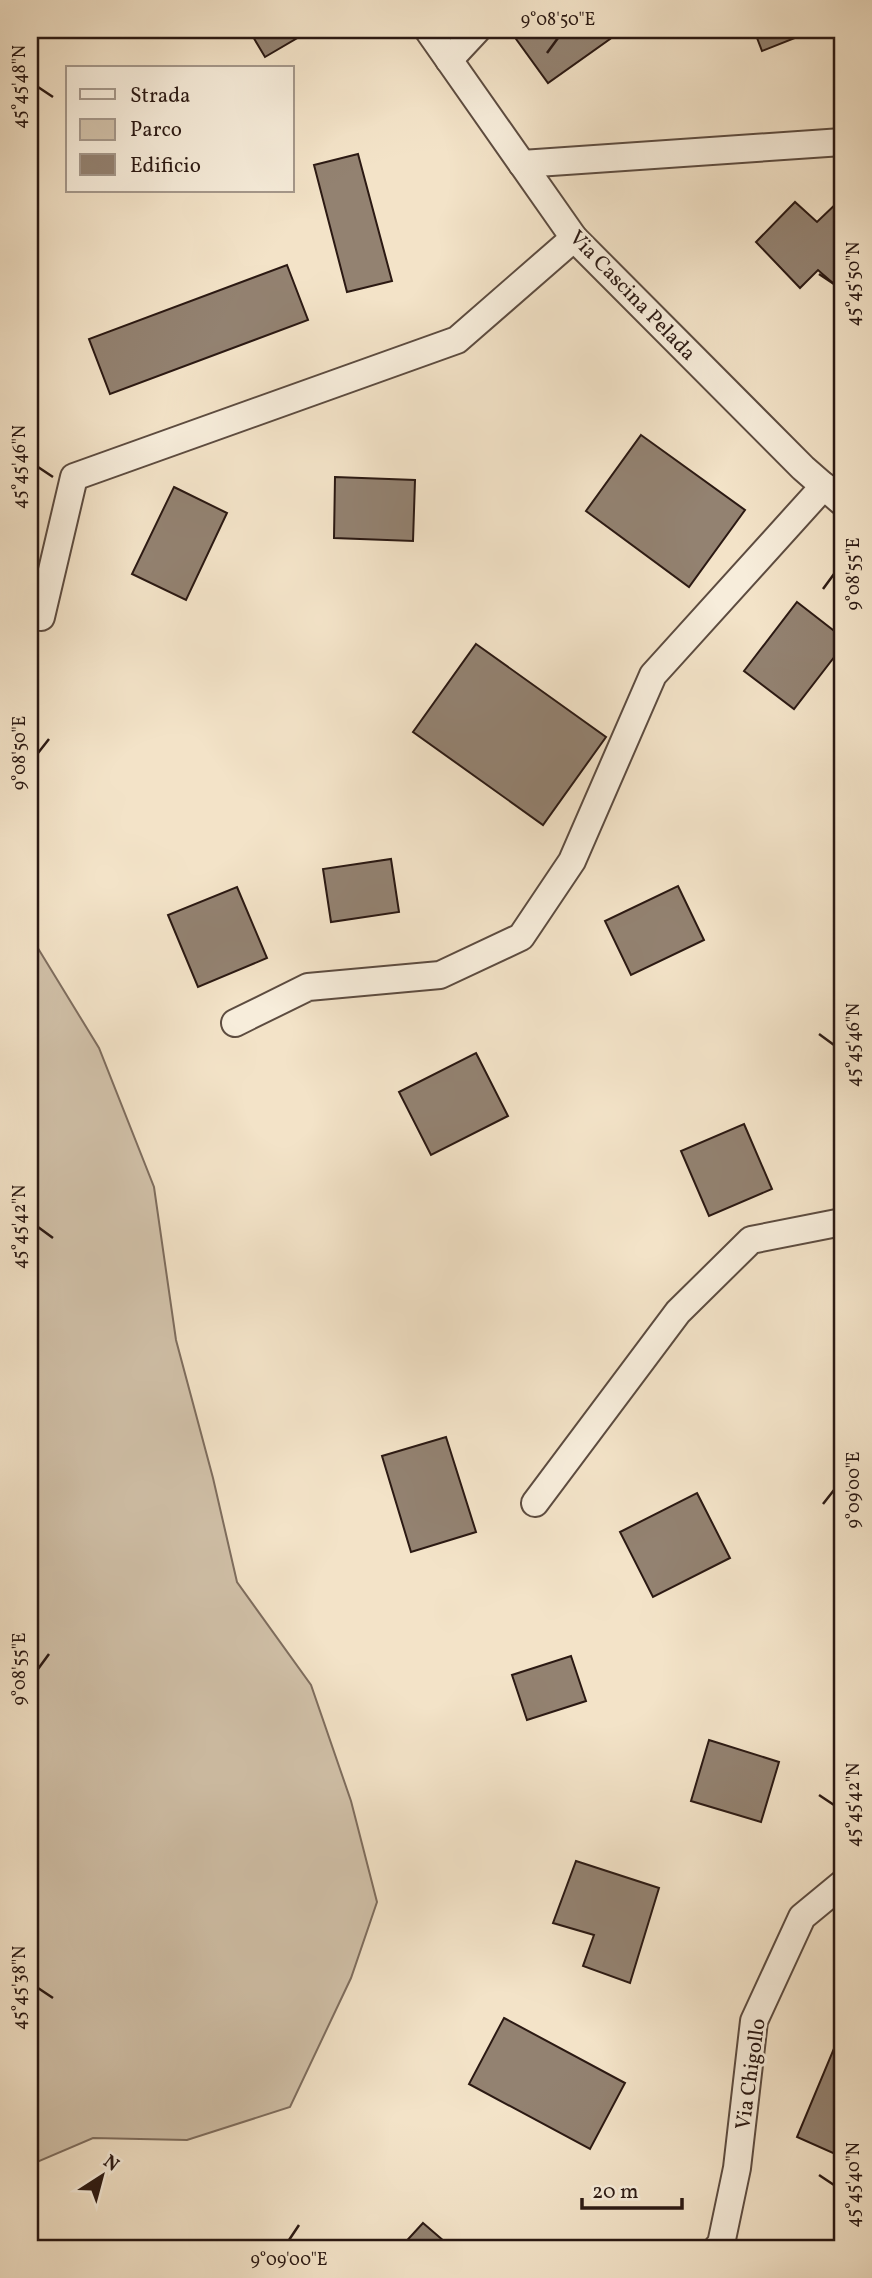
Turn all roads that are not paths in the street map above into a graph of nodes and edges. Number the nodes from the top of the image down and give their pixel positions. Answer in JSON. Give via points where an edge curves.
{"nodes":[{"id":1,"x":428,"y":30,"type":"edge"},
{"id":2,"x":477,"y":30,"type":"edge"},
{"id":3,"x":449,"y":61,"type":"junction"},
{"id":4,"x":842,"y":142,"type":"edge"},
{"id":5,"x":522,"y":164,"type":"junction"},
{"id":6,"x":574,"y":238,"type":"junction"},
{"id":7,"x":833,"y":494,"type":"edge"},
{"id":8,"x":41,"y":617,"type":"dead end"},
{"id":9,"x":235,"y":1023,"type":"dead end"},
{"id":10,"x":842,"y":1222,"type":"edge"},
{"id":11,"x":535,"y":1503,"type":"dead end"},
{"id":12,"x":842,"y":1884,"type":"edge"},
{"id":13,"x":718,"y":2248,"type":"edge"}],
"edges":[{"from":1,"to":3,"type":"street","name":"Via Cascina Pelada"},
{"from":2,"to":3,"type":"street"},
{"from":3,"to":5,"type":"street","name":"Via Cascina Pelada"},
{"from":4,"to":5,"type":"street"},
{"from":5,"to":6,"type":"street","name":"Via Cascina Pelada"},
{"from":6,"to":7,"type":"street","name":"Via Cascina Pelada"},
{"from":6,"to":8,"type":"street","via":[[457,340],[74,477]]},
{"from":7,"to":9,"type":"street","via":[[653,676],[572,861],[521,937],[440,975],[308,987]]},
{"from":10,"to":11,"type":"street","via":[[751,1240],[678,1312]]},
{"from":12,"to":13,"type":"street","name":"Via Chigollo","via":[[802,1917],[754,2021],[737,2168]]}]}
